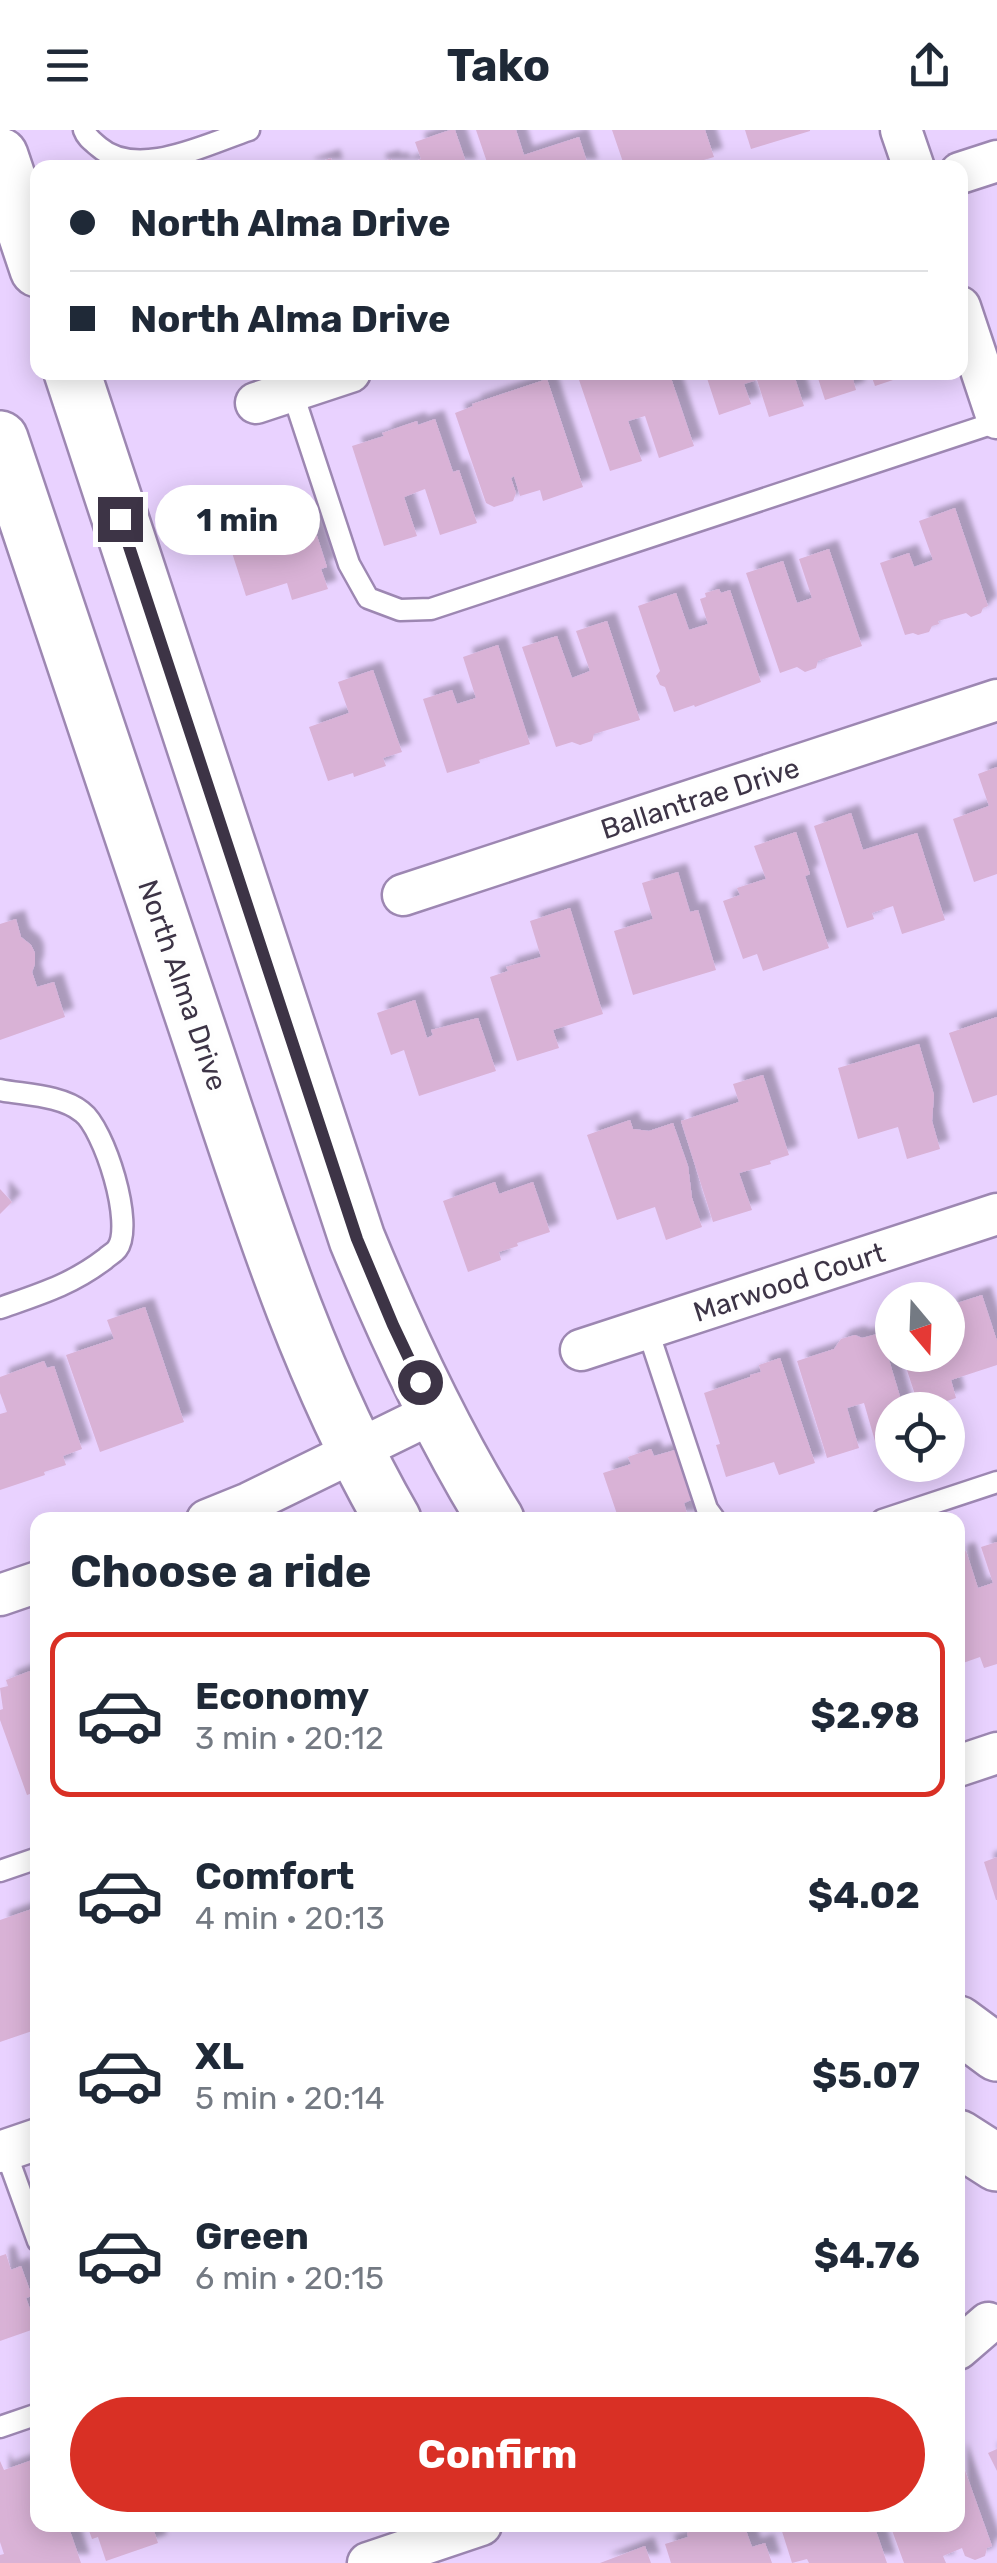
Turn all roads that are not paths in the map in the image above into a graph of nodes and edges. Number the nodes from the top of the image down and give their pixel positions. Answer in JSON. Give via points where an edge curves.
{"nodes":[{"id":1,"x":84,"y":130,"type":"edge"},
{"id":2,"x":249,"y":130,"type":"edge"},
{"id":3,"x":901,"y":130,"type":"edge"},
{"id":4,"x":0,"y":156,"type":"edge"},
{"id":5,"x":128,"y":160,"type":"edge"},
{"id":6,"x":158,"y":160,"type":"edge"},
{"id":7,"x":911,"y":160,"type":"edge"},
{"id":8,"x":997,"y":161,"type":"edge"},
{"id":9,"x":968,"y":170,"type":"edge"},
{"id":10,"x":30,"y":245,"type":"edge"},
{"id":11,"x":968,"y":331,"type":"edge"},
{"id":12,"x":75,"y":380,"type":"edge"},
{"id":13,"x":326,"y":380,"type":"edge"},
{"id":14,"x":274,"y":397,"type":"joint"},
{"id":15,"x":997,"y":420,"type":"edge"},
{"id":16,"x":0,"y":440,"type":"edge"},
{"id":17,"x":997,"y":700,"type":"edge"},
{"id":18,"x":402,"y":895,"type":"dead end"},
{"id":19,"x":0,"y":1090,"type":"edge"},
{"id":20,"x":997,"y":1214,"type":"edge"},
{"id":21,"x":0,"y":1308,"type":"edge"},
{"id":22,"x":646,"y":1328,"type":"junction"},
{"id":23,"x":581,"y":1350,"type":"dead end"},
{"id":24,"x":435,"y":1412,"type":"junction"},
{"id":25,"x":356,"y":1449,"type":"junction"},
{"id":26,"x":997,"y":1482,"type":"edge"},
{"id":27,"x":227,"y":1512,"type":"edge"},
{"id":28,"x":389,"y":1512,"type":"edge"},
{"id":29,"x":491,"y":1512,"type":"edge"},
{"id":30,"x":709,"y":1512,"type":"edge"},
{"id":31,"x":906,"y":1512,"type":"edge"},
{"id":32,"x":30,"y":1585,"type":"edge"},
{"id":33,"x":0,"y":1595,"type":"edge"},
{"id":34,"x":997,"y":1753,"type":"edge"},
{"id":35,"x":965,"y":1764,"type":"edge"},
{"id":36,"x":30,"y":1861,"type":"edge"},
{"id":37,"x":0,"y":1872,"type":"edge"},
{"id":38,"x":965,"y":2029,"type":"edge"},
{"id":39,"x":997,"y":2053,"type":"edge"},
{"id":40,"x":965,"y":2142,"type":"edge"},
{"id":41,"x":14,"y":2147,"type":"edge"},
{"id":42,"x":997,"y":2163,"type":"edge"},
{"id":43,"x":30,"y":2210,"type":"edge"},
{"id":44,"x":30,"y":2417,"type":"edge"},
{"id":45,"x":0,"y":2427,"type":"edge"},
{"id":46,"x":459,"y":2532,"type":"edge"},
{"id":47,"x":368,"y":2563,"type":"edge"}],
"edges":[{"from":1,"to":5,"type":"lane","via":[[107,154]]},
{"from":2,"to":6,"type":"lane"},
{"from":3,"to":7,"type":"street"},
{"from":4,"to":10,"type":"main road"},
{"from":8,"to":9,"type":"street"},
{"from":11,"to":15,"type":"street"},
{"from":12,"to":24,"type":"main road","via":[[357,1239]]},
{"from":13,"to":14,"type":"street"},
{"from":14,"to":15,"type":"lane","via":[[368,598],[400,610],[431,609]]},
{"from":16,"to":25,"type":"main road","name":"North Alma Drive","via":[[256,1203],[303,1334]]},
{"from":17,"to":18,"type":"street","name":"Ballantrae Drive"},
{"from":19,"to":21,"type":"lane","via":[[81,1110],[96,1127],[122,1200],[123,1233],[118,1249],[78,1278]]},
{"from":20,"to":22,"type":"street","name":"Marwood Court"},
{"from":22,"to":23,"type":"street","name":"Marwood Court"},
{"from":22,"to":30,"type":"lane"},
{"from":24,"to":25,"type":"street"},
{"from":24,"to":29,"type":"main road"},
{"from":25,"to":27,"type":"street"},
{"from":25,"to":28,"type":"main road","name":"North Alma Drive"},
{"from":26,"to":31,"type":"lane"},
{"from":32,"to":33,"type":"street"},
{"from":34,"to":35,"type":"street"},
{"from":36,"to":37,"type":"lane"},
{"from":38,"to":39,"type":"main road"},
{"from":40,"to":42,"type":"main road"},
{"from":41,"to":43,"type":"lane"},
{"from":44,"to":45,"type":"lane"},
{"from":46,"to":47,"type":"street"}]}
